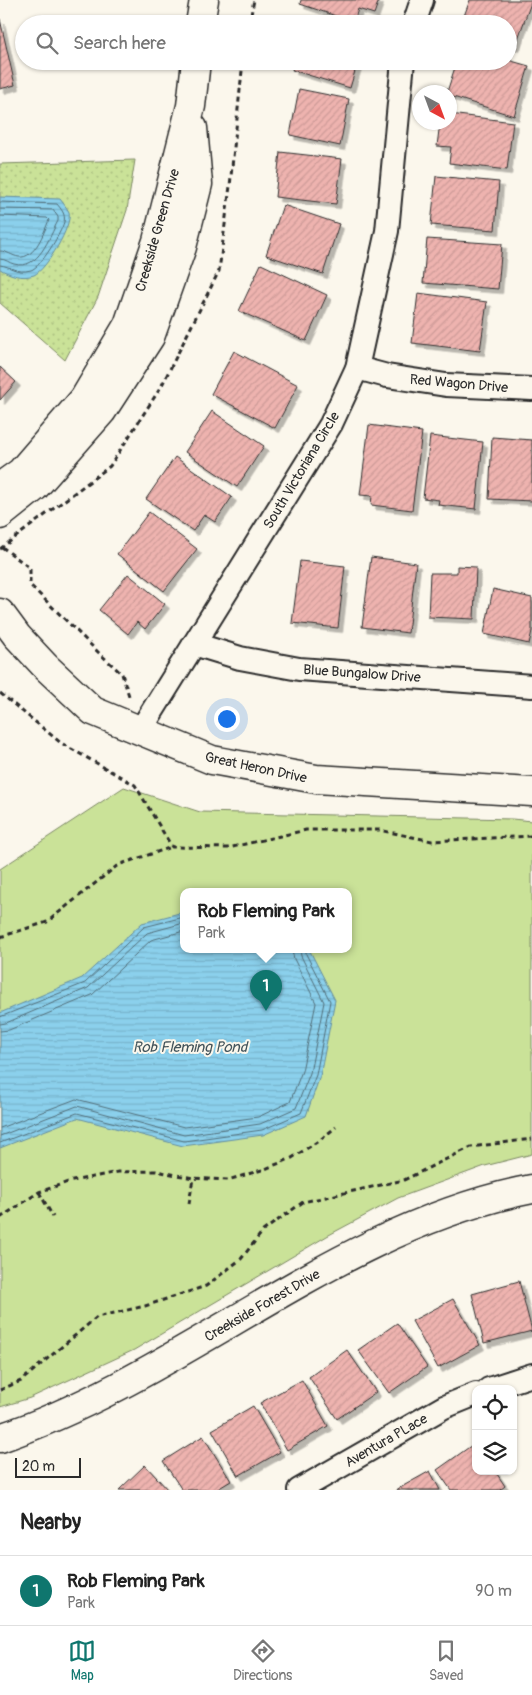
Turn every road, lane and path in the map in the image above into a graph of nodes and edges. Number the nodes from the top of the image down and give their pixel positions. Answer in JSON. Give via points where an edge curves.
{"nodes":[{"id":1,"x":204,"y":0,"type":"edge"},
{"id":2,"x":254,"y":0,"type":"edge"},
{"id":3,"x":422,"y":0,"type":"edge"},
{"id":4,"x":202,"y":15,"type":"edge"},
{"id":5,"x":251,"y":15,"type":"edge"},
{"id":6,"x":417,"y":15,"type":"edge"},
{"id":7,"x":195,"y":70,"type":"edge"},
{"id":8,"x":402,"y":70,"type":"edge"},
{"id":9,"x":191,"y":106,"type":"junction"},
{"id":10,"x":357,"y":368,"type":"junction"},
{"id":11,"x":532,"y":389,"type":"edge"},
{"id":12,"x":0,"y":487,"type":"edge"},
{"id":13,"x":0,"y":515,"type":"edge"},
{"id":14,"x":2,"y":547,"type":"dead end"},
{"id":15,"x":0,"y":613,"type":"edge"},
{"id":16,"x":194,"y":644,"type":"junction"},
{"id":17,"x":532,"y":686,"type":"edge"},
{"id":18,"x":0,"y":693,"type":"edge"},
{"id":19,"x":140,"y":731,"type":"junction"},
{"id":20,"x":532,"y":792,"type":"edge"},
{"id":21,"x":532,"y":836,"type":"edge"},
{"id":22,"x":172,"y":847,"type":"junction"},
{"id":23,"x":0,"y":937,"type":"edge"},
{"id":24,"x":336,"y":1127,"type":"dead end"},
{"id":25,"x":532,"y":1140,"type":"edge"},
{"id":26,"x":193,"y":1178,"type":"junction"},
{"id":27,"x":532,"y":1189,"type":"edge"},
{"id":28,"x":39,"y":1192,"type":"junction"},
{"id":29,"x":189,"y":1204,"type":"dead end"},
{"id":30,"x":53,"y":1217,"type":"dead end"},
{"id":31,"x":0,"y":1218,"type":"edge"},
{"id":32,"x":532,"y":1375,"type":"edge"},
{"id":33,"x":501,"y":1385,"type":"edge"},
{"id":34,"x":0,"y":1390,"type":"edge"},
{"id":35,"x":472,"y":1396,"type":"edge"},
{"id":36,"x":0,"y":1438,"type":"edge"},
{"id":37,"x":299,"y":1490,"type":"edge"}],
"edges":[{"from":1,"to":4,"type":"main road"},
{"from":2,"to":5,"type":"path"},
{"from":3,"to":6,"type":"street"},
{"from":7,"to":9,"type":"main road","name":"Creekside Green Drive"},
{"from":8,"to":10,"type":"street","name":"South Victoriana Circle","via":[[387,231]]},
{"from":9,"to":12,"type":"main road","name":"Creekside Green Drive","via":[[157,241],[128,325],[84,399],[21,472]]},
{"from":9,"to":13,"type":"main road","name":"Creekside Green Drive","via":[[198,184],[182,247],[150,337],[102,411],[35,487]]},
{"from":10,"to":11,"type":"street","name":"Red Wagon Drive","via":[[446,385]]},
{"from":10,"to":16,"type":"street","name":"South Victoriana Circle","via":[[331,424]]},
{"from":14,"to":19,"type":"path","via":[[30,568],[30,585],[122,674]]},
{"from":15,"to":19,"type":"main road","name":"Great Heron Drive","via":[[46,668],[93,711]]},
{"from":16,"to":17,"type":"street","name":"Blue Bungalow Drive","via":[[240,658],[299,669]]},
{"from":16,"to":19,"type":"street","name":"South Victoriana Circle"},
{"from":18,"to":22,"type":"path","via":[[61,743],[135,785]]},
{"from":19,"to":20,"type":"main road","name":"Great Heron Drive","via":[[212,760],[316,779]]},
{"from":21,"to":22,"type":"path","via":[[432,840],[378,830],[306,830],[228,848]]},
{"from":22,"to":23,"type":"path","via":[[118,865],[46,922]]},
{"from":24,"to":26,"type":"path","via":[[292,1158],[265,1169],[228,1180]]},
{"from":25,"to":34,"type":"path","via":[[470,1148],[404,1180],[303,1202],[263,1230],[241,1259],[206,1286],[97,1317],[21,1381]]},
{"from":26,"to":28,"type":"path","via":[[156,1171],[118,1172],[68,1182]]},
{"from":26,"to":29,"type":"path"},
{"from":27,"to":36,"type":"main road","name":"Creekside Forest Drive","via":[[447,1212],[376,1242],[134,1379],[71,1410]]},
{"from":28,"to":30,"type":"path"},
{"from":28,"to":31,"type":"path"},
{"from":32,"to":33,"type":"street"},
{"from":35,"to":37,"type":"street","name":"Aventura PLace","via":[[444,1407]]}]}
